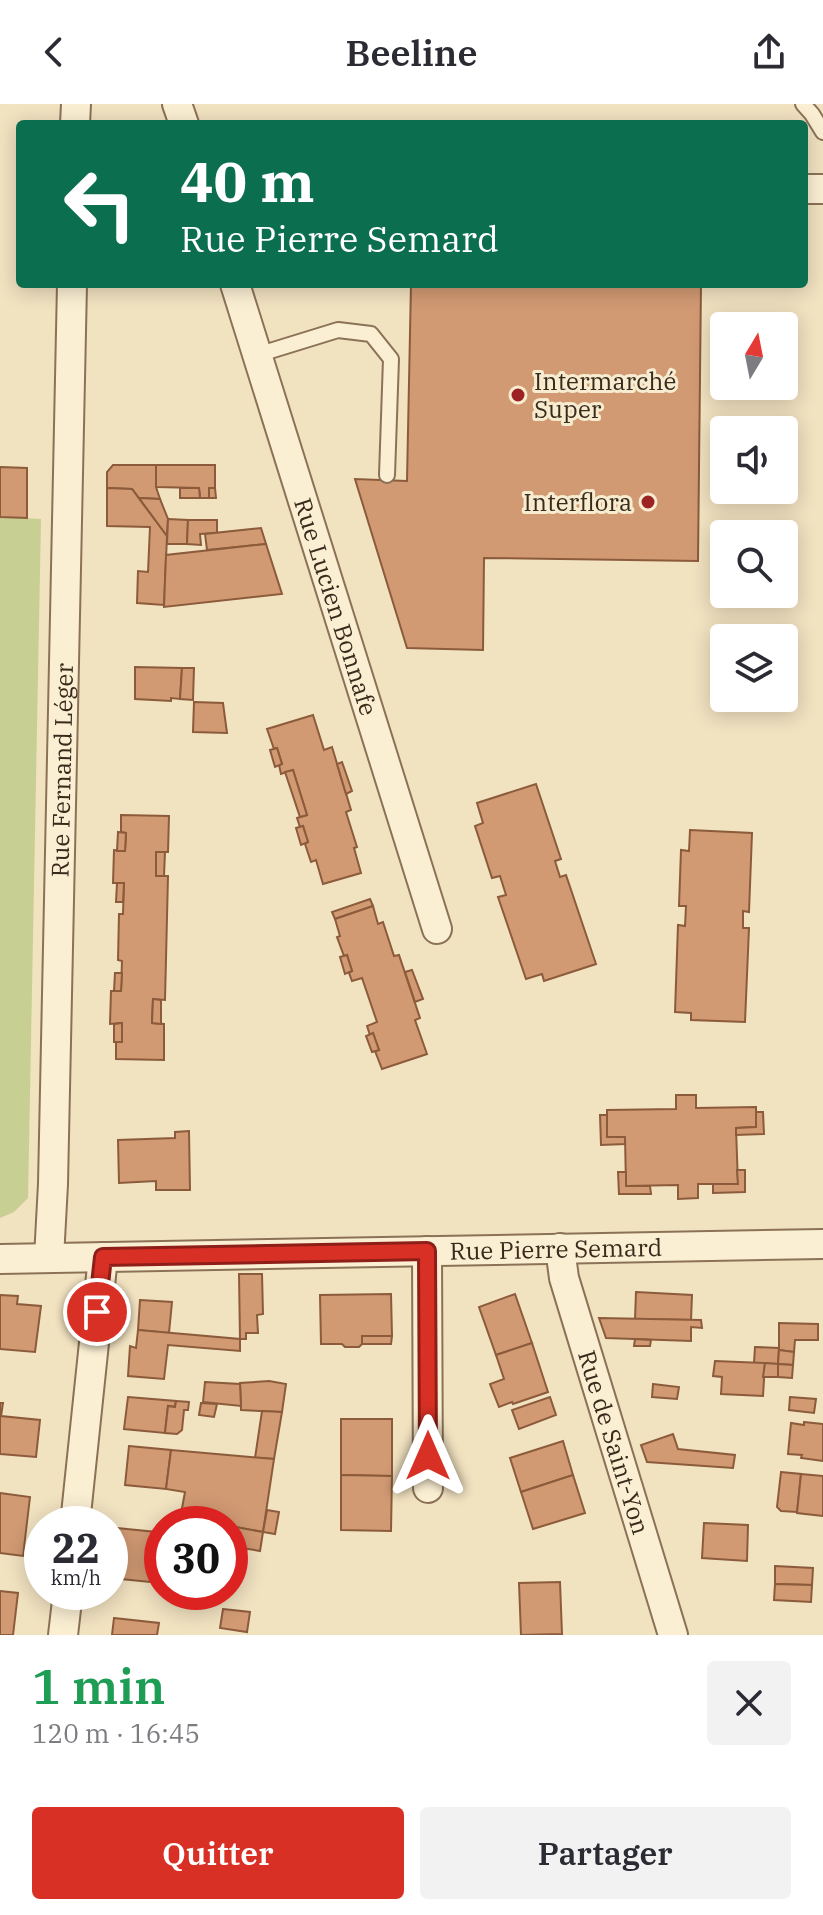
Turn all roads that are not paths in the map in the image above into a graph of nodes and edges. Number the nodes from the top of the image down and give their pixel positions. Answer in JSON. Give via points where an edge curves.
{"nodes":[{"id":1,"x":803,"y":104,"type":"edge"},
{"id":2,"x":823,"y":132,"type":"edge"},
{"id":3,"x":72,"y":288,"type":"edge"},
{"id":4,"x":236,"y":288,"type":"edge"},
{"id":5,"x":257,"y":355,"type":"junction"},
{"id":6,"x":387,"y":475,"type":"dead end"},
{"id":7,"x":437,"y":929,"type":"dead end"},
{"id":8,"x":823,"y":1244,"type":"edge"},
{"id":9,"x":560,"y":1248,"type":"junction"},
{"id":10,"x":427,"y":1251,"type":"junction"},
{"id":11,"x":103,"y":1257,"type":"junction"},
{"id":12,"x":49,"y":1258,"type":"junction"},
{"id":13,"x":0,"y":1259,"type":"edge"},
{"id":14,"x":428,"y":1488,"type":"dead end"},
{"id":15,"x":77,"y":1506,"type":"edge"},
{"id":16,"x":66,"y":1610,"type":"edge"},
{"id":17,"x":63,"y":1635,"type":"edge"},
{"id":18,"x":673,"y":1635,"type":"edge"}],
"edges":[{"from":1,"to":2,"type":"lane"},
{"from":3,"to":12,"type":"street","name":"Rue Fernand Léger"},
{"from":4,"to":5,"type":"street","name":"Rue Lucien Bonnafe"},
{"from":5,"to":6,"type":"lane","via":[[338,330],[371,334],[391,359]]},
{"from":5,"to":7,"type":"street","name":"Rue Lucien Bonnafe"},
{"from":8,"to":9,"type":"street","name":"Rue Pierre Semard"},
{"from":9,"to":10,"type":"street","name":"Rue Pierre Semard"},
{"from":9,"to":18,"type":"street","name":"Rue de Saint-Yon","via":[[564,1278]]},
{"from":10,"to":11,"type":"street","name":"Rue Pierre Semard"},
{"from":10,"to":14,"type":"street"},
{"from":11,"to":12,"type":"street","name":"Rue Pierre Semard"},
{"from":11,"to":15,"type":"street"},
{"from":12,"to":13,"type":"street","name":"Rue Pierre Semard"},
{"from":16,"to":17,"type":"street"}]}
